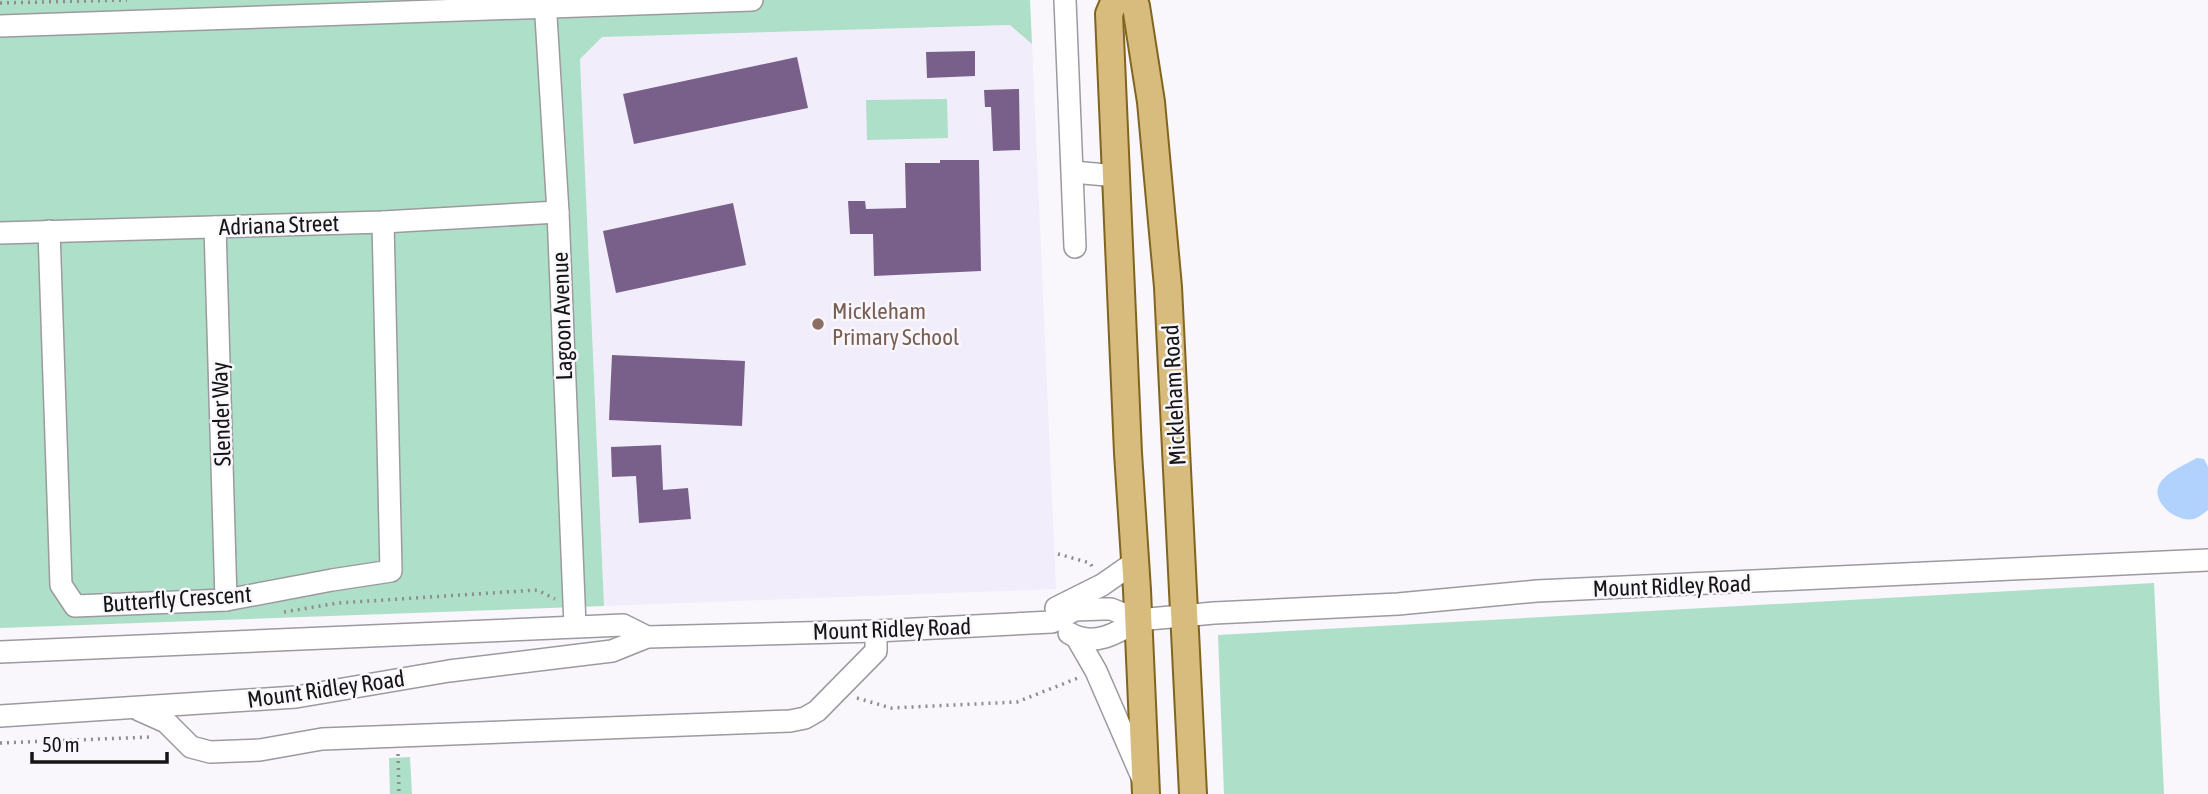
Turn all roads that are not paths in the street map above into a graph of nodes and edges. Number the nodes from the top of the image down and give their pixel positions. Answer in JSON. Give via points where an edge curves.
{"nodes":[{"id":1,"x":752,"y":0,"type":"edge"},
{"id":2,"x":1065,"y":0,"type":"edge"},
{"id":3,"x":1115,"y":0,"type":"edge"},
{"id":4,"x":1131,"y":0,"type":"edge"},
{"id":5,"x":545,"y":3,"type":"edge"},
{"id":6,"x":0,"y":26,"type":"edge"},
{"id":7,"x":1073,"y":173,"type":"junction"},
{"id":8,"x":1116,"y":176,"type":"junction"},
{"id":9,"x":1160,"y":187,"type":"junction"},
{"id":10,"x":558,"y":212,"type":"junction"},
{"id":11,"x":383,"y":222,"type":"junction"},
{"id":12,"x":215,"y":227,"type":"junction"},
{"id":13,"x":49,"y":231,"type":"junction"},
{"id":14,"x":0,"y":233,"type":"edge"},
{"id":15,"x":1075,"y":247,"type":"dead end"},
{"id":16,"x":2208,"y":560,"type":"edge"},
{"id":17,"x":1135,"y":562,"type":"junction"},
{"id":18,"x":226,"y":600,"type":"junction"},
{"id":19,"x":1185,"y":615,"type":"junction"},
{"id":20,"x":575,"y":617,"type":"junction"},
{"id":21,"x":1138,"y":620,"type":"junction"},
{"id":22,"x":1052,"y":622,"type":"junction"},
{"id":23,"x":1026,"y":624,"type":"junction"},
{"id":24,"x":876,"y":631,"type":"junction"},
{"id":25,"x":648,"y":637,"type":"junction"},
{"id":26,"x":1077,"y":638,"type":"junction"},
{"id":27,"x":0,"y":652,"type":"edge"},
{"id":28,"x":135,"y":708,"type":"junction"},
{"id":29,"x":0,"y":716,"type":"edge"},
{"id":30,"x":1146,"y":790,"type":"edge"},
{"id":31,"x":1192,"y":794,"type":"edge"}],
"edges":[{"from":1,"to":5,"type":"street"},
{"from":2,"to":7,"type":"street"},
{"from":3,"to":8,"type":"main road","via":[[1109,14]]},
{"from":4,"to":9,"type":"main road","name":"Mickleham Road","via":[[1136,5]]},
{"from":5,"to":6,"type":"street"},
{"from":5,"to":10,"type":"street","name":"Lagoon Avenue"},
{"from":7,"to":8,"type":"street"},
{"from":7,"to":15,"type":"street"},
{"from":8,"to":9,"type":"main road"},
{"from":8,"to":17,"type":"main road"},
{"from":9,"to":19,"type":"main road","name":"Mickleham Road"},
{"from":10,"to":11,"type":"street","name":"Adriana Street"},
{"from":10,"to":20,"type":"street","name":"Lagoon Avenue"},
{"from":11,"to":12,"type":"street","name":"Adriana Street"},
{"from":11,"to":18,"type":"street","name":"Butterfly Crescent","via":[[391,571]]},
{"from":12,"to":13,"type":"street","name":"Adriana Street"},
{"from":12,"to":18,"type":"street","name":"Slender Way"},
{"from":13,"to":14,"type":"street","name":"Adriana Street"},
{"from":13,"to":18,"type":"street","name":"Butterfly Crescent","via":[[61,584],[75,606]]},
{"from":16,"to":19,"type":"street","name":"Mount Ridley Road","via":[[1536,591],[1398,604]]},
{"from":17,"to":21,"type":"main road"},
{"from":17,"to":23,"type":"street","via":[[1102,585]]},
{"from":19,"to":21,"type":"street","name":"Mount Ridley Road"},
{"from":19,"to":31,"type":"main road","name":"Mickleham Road"},
{"from":20,"to":25,"type":"street","name":"Mount Ridley Road","via":[[623,625]]},
{"from":20,"to":27,"type":"street","name":"Mount Ridley Road"},
{"from":21,"to":22,"type":"street","name":"Mount Ridley Road","via":[[1111,608],[1075,610]]},
{"from":21,"to":26,"type":"street","name":"Mount Ridley Road","via":[[1111,637]]},
{"from":21,"to":30,"type":"main road"},
{"from":22,"to":23,"type":"street","name":"Mount Ridley Road"},
{"from":22,"to":26,"type":"street"},
{"from":23,"to":24,"type":"street","name":"Mount Ridley Road"},
{"from":24,"to":25,"type":"street","name":"Mount Ridley Road"},
{"from":24,"to":28,"type":"street","via":[[876,651],[817,711],[790,721],[322,739],[260,750],[210,752],[191,747],[166,722]]},
{"from":25,"to":28,"type":"street","name":"Mount Ridley Road","via":[[612,651],[450,671],[296,697]]},
{"from":26,"to":30,"type":"street","via":[[1096,671]]},
{"from":28,"to":29,"type":"street","name":"Mount Ridley Road"}]}
